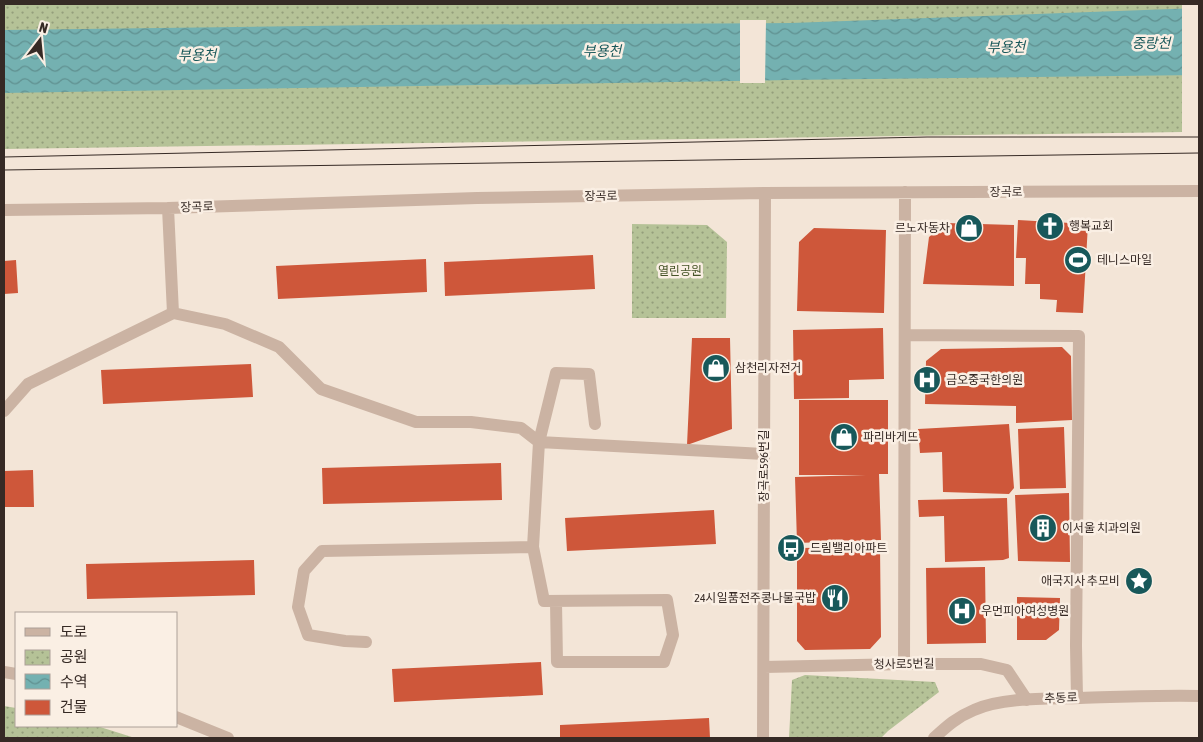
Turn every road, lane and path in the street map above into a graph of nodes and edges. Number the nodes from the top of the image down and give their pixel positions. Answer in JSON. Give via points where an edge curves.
{"nodes":[{"id":1,"x":1199,"y":191,"type":"edge"},
{"id":2,"x":905,"y":192,"type":"junction"},
{"id":3,"x":765,"y":193,"type":"junction"},
{"id":4,"x":168,"y":208,"type":"junction"},
{"id":5,"x":4,"y":210,"type":"edge"},
{"id":6,"x":173,"y":313,"type":"junction"},
{"id":7,"x":905,"y":335,"type":"junction"},
{"id":8,"x":4,"y":411,"type":"edge"},
{"id":9,"x":596,"y":424,"type":"dead end"},
{"id":10,"x":539,"y":442,"type":"junction"},
{"id":11,"x":764,"y":454,"type":"junction"},
{"id":12,"x":533,"y":548,"type":"junction"},
{"id":13,"x":556,"y":602,"type":"junction"},
{"id":14,"x":366,"y":642,"type":"dead end"},
{"id":15,"x":904,"y":664,"type":"junction"},
{"id":16,"x":764,"y":667,"type":"junction"},
{"id":17,"x":1199,"y":696,"type":"edge"},
{"id":18,"x":1076,"y":698,"type":"junction"},
{"id":19,"x":1028,"y":700,"type":"junction"},
{"id":20,"x":178,"y":719,"type":"edge"},
{"id":21,"x":228,"y":738,"type":"edge"},
{"id":22,"x":764,"y":738,"type":"edge"},
{"id":23,"x":934,"y":738,"type":"edge"}],
"edges":[{"from":1,"to":2,"type":"street","name":"장곡로"},
{"from":2,"to":3,"type":"street","name":"장곡로"},
{"from":2,"to":7,"type":"street"},
{"from":3,"to":4,"type":"street","name":"장곡로"},
{"from":3,"to":11,"type":"street","name":"장곡로596번길"},
{"from":4,"to":5,"type":"street","name":"장곡로"},
{"from":4,"to":6,"type":"street"},
{"from":6,"to":8,"type":"street","via":[[28,384]]},
{"from":6,"to":10,"type":"street","via":[[225,324],[280,347],[322,389],[416,422],[472,422],[522,428]]},
{"from":7,"to":15,"type":"street"},
{"from":7,"to":18,"type":"street","via":[[1079,336]]},
{"from":9,"to":10,"type":"street","via":[[589,374],[556,373]]},
{"from":10,"to":11,"type":"street"},
{"from":10,"to":12,"type":"street"},
{"from":11,"to":16,"type":"street","name":"장곡로596번길"},
{"from":12,"to":13,"type":"street","via":[[544,602]]},
{"from":12,"to":14,"type":"street","via":[[322,551],[304,571],[298,607],[308,635]]},
{"from":13,"to":13,"type":"street","via":[[667,600],[673,635],[664,662],[557,662]]},
{"from":15,"to":16,"type":"street","name":"청사로5번길"},
{"from":15,"to":19,"type":"street","name":"청사로5번길","via":[[981,664],[1007,670]]},
{"from":16,"to":22,"type":"street","name":"장곡로596번길"},
{"from":17,"to":18,"type":"street","name":"추동로"},
{"from":18,"to":19,"type":"street","name":"추동로"},
{"from":19,"to":23,"type":"street","name":"추동로","via":[[976,709],[954,720]]},
{"from":20,"to":21,"type":"street"}]}
